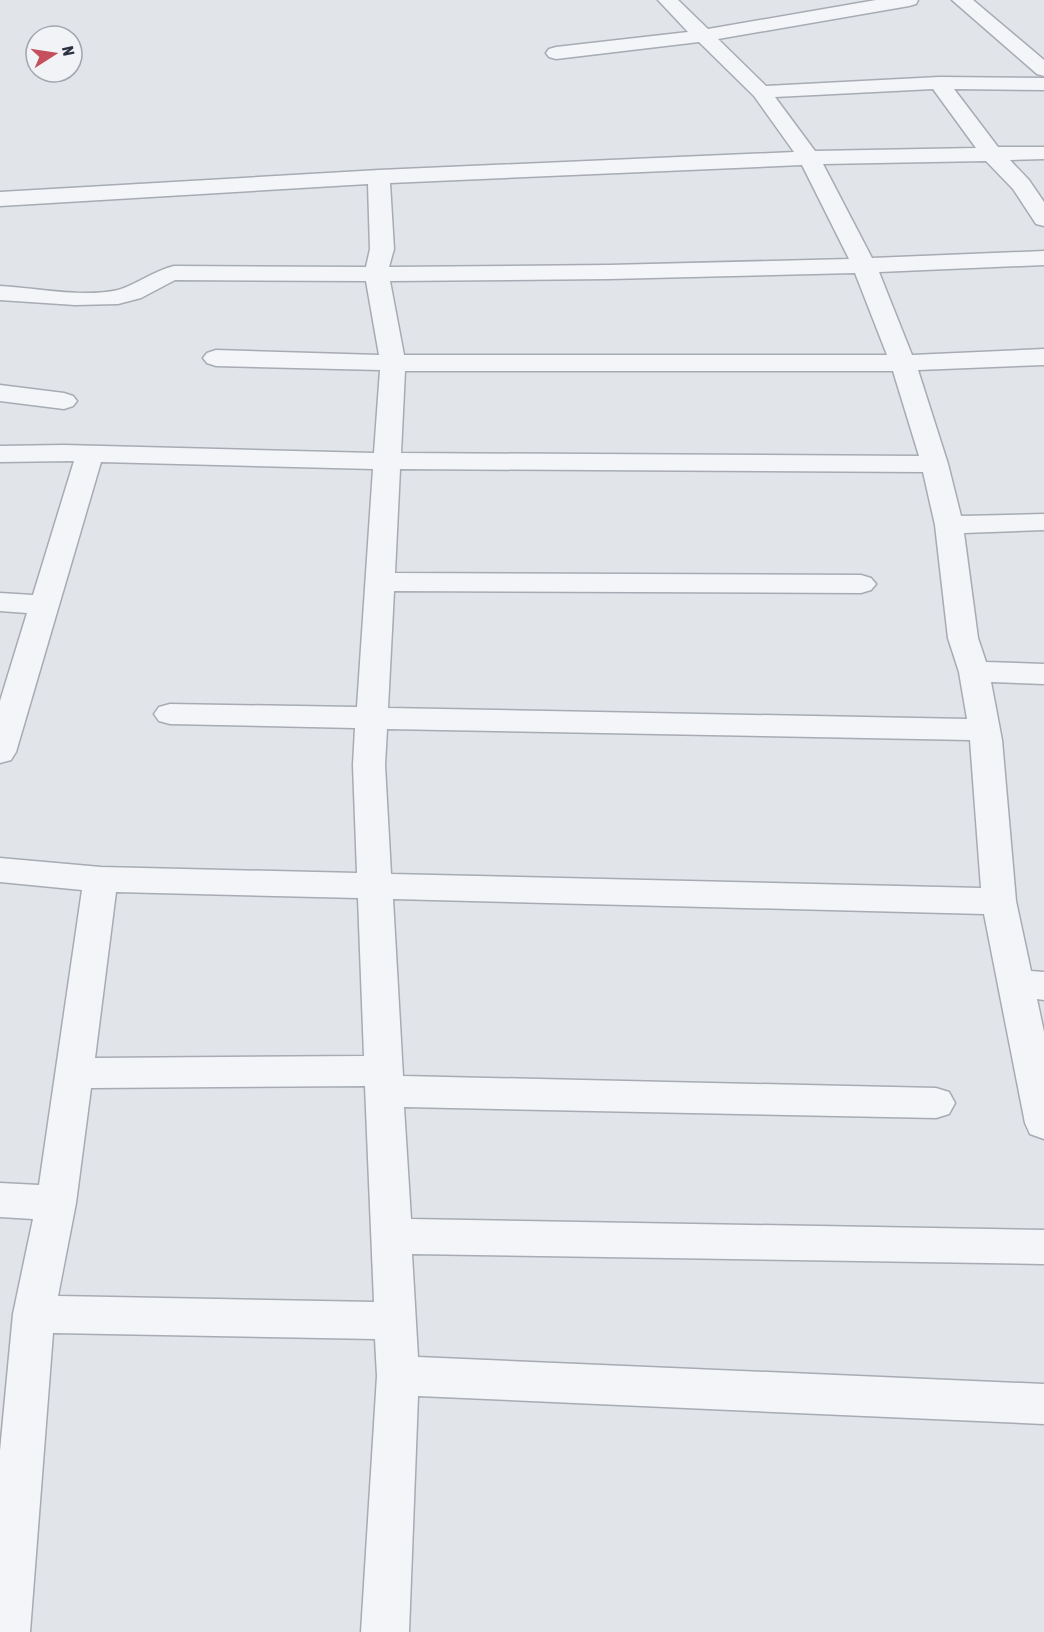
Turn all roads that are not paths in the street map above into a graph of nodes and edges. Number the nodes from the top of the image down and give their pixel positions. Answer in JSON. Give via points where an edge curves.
{"nodes":[{"id":1,"x":668,"y":0,"type":"edge"},
{"id":2,"x":800,"y":0,"type":"edge"},
{"id":3,"x":909,"y":0,"type":"edge"},
{"id":4,"x":961,"y":0,"type":"edge"},
{"id":5,"x":819,"y":16,"type":"junction"},
{"id":6,"x":704,"y":36,"type":"junction"},
{"id":7,"x":556,"y":53,"type":"dead end"},
{"id":8,"x":1044,"y":70,"type":"edge"},
{"id":9,"x":939,"y":83,"type":"junction"},
{"id":10,"x":1044,"y":84,"type":"edge"},
{"id":11,"x":761,"y":92,"type":"junction"},
{"id":12,"x":992,"y":153,"type":"junction"},
{"id":13,"x":1044,"y":153,"type":"edge"},
{"id":14,"x":809,"y":158,"type":"junction"},
{"id":15,"x":379,"y":177,"type":"junction"},
{"id":16,"x":0,"y":199,"type":"edge"},
{"id":17,"x":1044,"y":219,"type":"edge"},
{"id":18,"x":1044,"y":258,"type":"edge"},
{"id":19,"x":865,"y":267,"type":"junction"},
{"id":20,"x":376,"y":273,"type":"junction"},
{"id":21,"x":0,"y":293,"type":"edge"},
{"id":22,"x":216,"y":357,"type":"dead end"},
{"id":23,"x":1044,"y":357,"type":"edge"},
{"id":24,"x":393,"y":363,"type":"junction"},
{"id":25,"x":903,"y":363,"type":"junction"},
{"id":26,"x":0,"y":393,"type":"edge"},
{"id":27,"x":64,"y":400,"type":"dead end"},
{"id":28,"x":0,"y":454,"type":"edge"},
{"id":29,"x":90,"y":454,"type":"junction"},
{"id":30,"x":387,"y":461,"type":"junction"},
{"id":31,"x":935,"y":464,"type":"junction"},
{"id":32,"x":1044,"y":522,"type":"edge"},
{"id":33,"x":949,"y":525,"type":"junction"},
{"id":34,"x":380,"y":582,"type":"junction"},
{"id":35,"x":861,"y":584,"type":"dead end"},
{"id":36,"x":0,"y":603,"type":"edge"},
{"id":37,"x":44,"y":605,"type":"junction"},
{"id":38,"x":974,"y":672,"type":"junction"},
{"id":39,"x":1044,"y":674,"type":"edge"},
{"id":40,"x":170,"y":714,"type":"dead end"},
{"id":41,"x":372,"y":718,"type":"junction"},
{"id":42,"x":984,"y":730,"type":"junction"},
{"id":43,"x":0,"y":752,"type":"edge"},
{"id":44,"x":0,"y":870,"type":"edge"},
{"id":45,"x":101,"y":879,"type":"junction"},
{"id":46,"x":375,"y":884,"type":"junction"},
{"id":47,"x":999,"y":901,"type":"junction"},
{"id":48,"x":1030,"y":985,"type":"edge"},
{"id":49,"x":73,"y":1073,"type":"junction"},
{"id":50,"x":384,"y":1081,"type":"junction"},
{"id":51,"x":936,"y":1104,"type":"dead end"},
{"id":52,"x":1044,"y":1123,"type":"edge"},
{"id":53,"x":0,"y":1200,"type":"edge"},
{"id":54,"x":56,"y":1203,"type":"junction"},
{"id":55,"x":392,"y":1236,"type":"junction"},
{"id":56,"x":1044,"y":1247,"type":"edge"},
{"id":57,"x":34,"y":1314,"type":"junction"},
{"id":58,"x":395,"y":1321,"type":"junction"},
{"id":59,"x":398,"y":1376,"type":"junction"},
{"id":60,"x":1044,"y":1404,"type":"edge"},
{"id":61,"x":6,"y":1632,"type":"edge"},
{"id":62,"x":385,"y":1632,"type":"edge"}],
"edges":[{"from":1,"to":6,"type":"street"},
{"from":2,"to":5,"type":"street"},
{"from":3,"to":5,"type":"street"},
{"from":4,"to":8,"type":"street"},
{"from":5,"to":6,"type":"street"},
{"from":6,"to":7,"type":"street"},
{"from":6,"to":11,"type":"street"},
{"from":9,"to":10,"type":"street"},
{"from":9,"to":11,"type":"street"},
{"from":9,"to":12,"type":"street"},
{"from":11,"to":14,"type":"street"},
{"from":12,"to":13,"type":"street"},
{"from":12,"to":14,"type":"street"},
{"from":12,"to":17,"type":"street"},
{"from":14,"to":15,"type":"street"},
{"from":14,"to":19,"type":"street"},
{"from":15,"to":16,"type":"street"},
{"from":15,"to":20,"type":"street","via":[[382,249]]},
{"from":18,"to":19,"type":"street"},
{"from":19,"to":20,"type":"street","via":[[596,274]]},
{"from":19,"to":25,"type":"street"},
{"from":20,"to":21,"type":"street","via":[[174,273],[136,291],[109,297]]},
{"from":20,"to":24,"type":"street"},
{"from":22,"to":24,"type":"street"},
{"from":23,"to":25,"type":"street"},
{"from":24,"to":25,"type":"street"},
{"from":24,"to":30,"type":"street"},
{"from":25,"to":31,"type":"street"},
{"from":26,"to":27,"type":"street"},
{"from":28,"to":29,"type":"street"},
{"from":29,"to":30,"type":"street"},
{"from":29,"to":37,"type":"street"},
{"from":30,"to":31,"type":"street"},
{"from":30,"to":34,"type":"street"},
{"from":31,"to":33,"type":"street"},
{"from":32,"to":33,"type":"street"},
{"from":33,"to":38,"type":"street","via":[[963,638]]},
{"from":34,"to":35,"type":"street"},
{"from":34,"to":41,"type":"street"},
{"from":36,"to":37,"type":"street"},
{"from":37,"to":43,"type":"street"},
{"from":38,"to":39,"type":"street"},
{"from":38,"to":42,"type":"street"},
{"from":40,"to":41,"type":"street"},
{"from":41,"to":42,"type":"street"},
{"from":41,"to":46,"type":"street","via":[[369,765]]},
{"from":42,"to":47,"type":"street"},
{"from":44,"to":45,"type":"street"},
{"from":45,"to":46,"type":"street"},
{"from":45,"to":49,"type":"street"},
{"from":46,"to":47,"type":"street","via":[[776,899]]},
{"from":46,"to":50,"type":"street"},
{"from":47,"to":48,"type":"street"},
{"from":48,"to":52,"type":"street"},
{"from":49,"to":50,"type":"street"},
{"from":49,"to":54,"type":"street"},
{"from":50,"to":51,"type":"street"},
{"from":50,"to":55,"type":"street"},
{"from":53,"to":54,"type":"street"},
{"from":54,"to":57,"type":"street"},
{"from":55,"to":56,"type":"street"},
{"from":55,"to":58,"type":"street"},
{"from":57,"to":58,"type":"street"},
{"from":57,"to":61,"type":"street"},
{"from":58,"to":59,"type":"street"},
{"from":59,"to":60,"type":"street"},
{"from":59,"to":62,"type":"street"}]}
